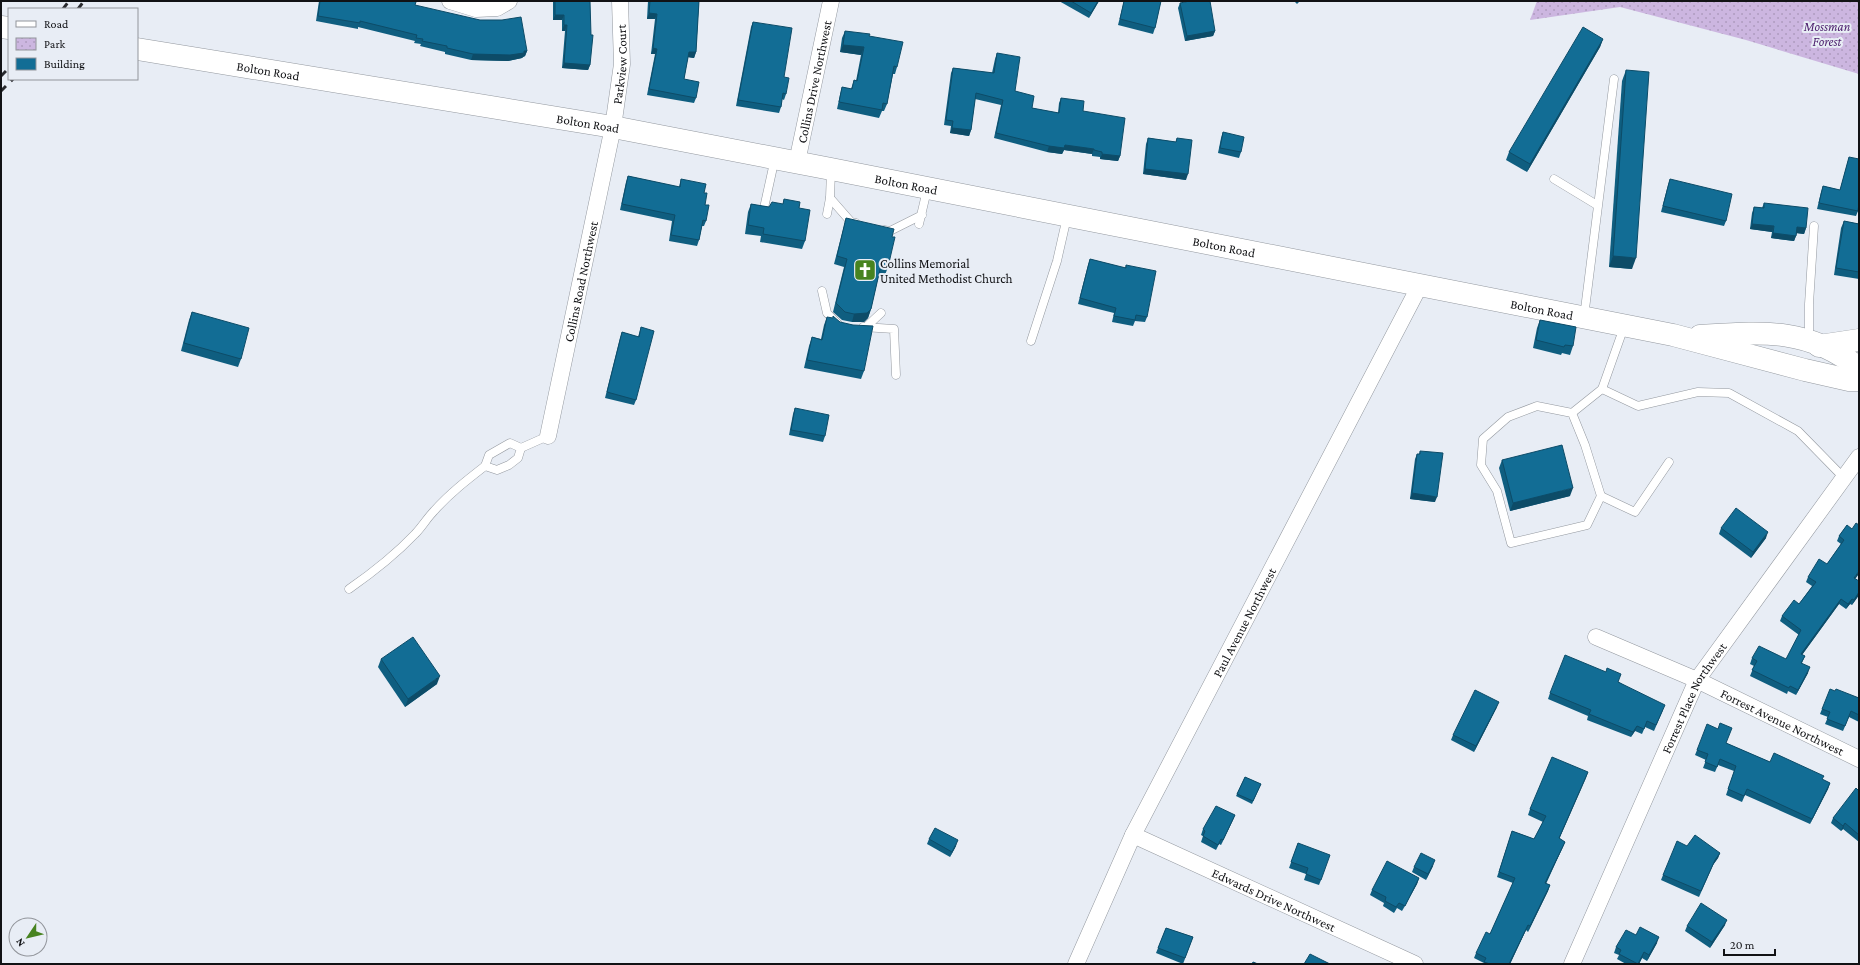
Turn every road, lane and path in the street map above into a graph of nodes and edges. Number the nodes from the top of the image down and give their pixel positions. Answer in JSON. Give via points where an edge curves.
{"nodes":[{"id":1,"x":450,"y":1,"type":"edge"},
{"id":2,"x":508,"y":1,"type":"edge"},
{"id":3,"x":620,"y":1,"type":"edge"},
{"id":4,"x":832,"y":1,"type":"edge"},
{"id":5,"x":138,"y":49,"type":"edge"},
{"id":6,"x":1614,"y":79,"type":"dead end"},
{"id":7,"x":613,"y":127,"type":"junction"},
{"id":8,"x":775,"y":158,"type":"junction"},
{"id":9,"x":797,"y":162,"type":"junction"},
{"id":10,"x":831,"y":168,"type":"junction"},
{"id":11,"x":1554,"y":179,"type":"dead end"},
{"id":12,"x":927,"y":188,"type":"junction"},
{"id":13,"x":830,"y":198,"type":"junction"},
{"id":14,"x":1597,"y":205,"type":"junction"},
{"id":15,"x":764,"y":208,"type":"edge"},
{"id":16,"x":827,"y":214,"type":"dead end"},
{"id":17,"x":922,"y":215,"type":"junction"},
{"id":18,"x":1067,"y":215,"type":"junction"},
{"id":19,"x":919,"y":224,"type":"dead end"},
{"id":20,"x":1814,"y":226,"type":"dead end"},
{"id":21,"x":1420,"y":285,"type":"junction"},
{"id":22,"x":822,"y":291,"type":"dead end"},
{"id":23,"x":881,"y":313,"type":"dead end"},
{"id":24,"x":1583,"y":318,"type":"junction"},
{"id":25,"x":1625,"y":326,"type":"junction"},
{"id":26,"x":866,"y":327,"type":"junction"},
{"id":27,"x":1859,"y":334,"type":"edge"},
{"id":28,"x":1673,"y":335,"type":"junction"},
{"id":29,"x":1816,"y":339,"type":"junction"},
{"id":30,"x":1859,"y":340,"type":"edge"},
{"id":31,"x":1031,"y":341,"type":"dead end"},
{"id":32,"x":1720,"y":348,"type":"junction"},
{"id":33,"x":1859,"y":368,"type":"edge"},
{"id":34,"x":896,"y":375,"type":"dead end"},
{"id":35,"x":1859,"y":380,"type":"edge"},
{"id":36,"x":1602,"y":389,"type":"junction"},
{"id":37,"x":1572,"y":413,"type":"junction"},
{"id":38,"x":548,"y":436,"type":"joint"},
{"id":39,"x":521,"y":448,"type":"junction"},
{"id":40,"x":1859,"y":457,"type":"edge"},
{"id":41,"x":1669,"y":462,"type":"dead end"},
{"id":42,"x":485,"y":466,"type":"junction"},
{"id":43,"x":1844,"y":478,"type":"junction"},
{"id":44,"x":1601,"y":496,"type":"junction"},
{"id":45,"x":349,"y":589,"type":"dead end"},
{"id":46,"x":1596,"y":637,"type":"dead end"},
{"id":47,"x":1697,"y":680,"type":"junction"},
{"id":48,"x":1859,"y":759,"type":"edge"},
{"id":49,"x":1133,"y":835,"type":"junction"},
{"id":50,"x":1076,"y":964,"type":"edge"},
{"id":51,"x":1415,"y":964,"type":"edge"},
{"id":52,"x":1572,"y":964,"type":"edge"}],
"edges":[{"from":1,"to":2,"type":"street","via":[[476,8],[497,8]]},
{"from":3,"to":7,"type":"street","name":"Parkview Court","via":[[622,64]]},
{"from":4,"to":9,"type":"street","name":"Collins Drive Northwest"},
{"from":5,"to":7,"type":"street","name":"Bolton Road"},
{"from":6,"to":14,"type":"lane"},
{"from":7,"to":8,"type":"street","name":"Bolton Road"},
{"from":7,"to":38,"type":"street","name":"Collins Road Northwest"},
{"from":8,"to":9,"type":"street","name":"Bolton Road"},
{"from":8,"to":15,"type":"lane"},
{"from":9,"to":10,"type":"street","name":"Bolton Road"},
{"from":10,"to":12,"type":"street","name":"Bolton Road"},
{"from":10,"to":13,"type":"lane"},
{"from":11,"to":14,"type":"lane"},
{"from":12,"to":17,"type":"lane"},
{"from":12,"to":18,"type":"street","name":"Bolton Road"},
{"from":13,"to":16,"type":"lane"},
{"from":13,"to":17,"type":"lane","via":[[851,222],[890,231]]},
{"from":14,"to":24,"type":"lane"},
{"from":17,"to":19,"type":"lane"},
{"from":18,"to":21,"type":"street","name":"Bolton Road"},
{"from":18,"to":31,"type":"lane","via":[[1057,262]]},
{"from":20,"to":29,"type":"lane","via":[[1809,304]]},
{"from":21,"to":24,"type":"street","name":"Bolton Road"},
{"from":21,"to":49,"type":"street","name":"Paul Avenue Northwest"},
{"from":22,"to":26,"type":"lane","via":[[827,313],[838,325]]},
{"from":23,"to":26,"type":"lane"},
{"from":24,"to":25,"type":"street","name":"Bolton Road"},
{"from":25,"to":28,"type":"street","name":"Bolton Road"},
{"from":25,"to":36,"type":"lane"},
{"from":26,"to":34,"type":"lane","via":[[894,329]]},
{"from":27,"to":29,"type":"street","via":[[1833,331]]},
{"from":28,"to":29,"type":"street","name":"Bolton Road","via":[[1785,334]]},
{"from":28,"to":32,"type":"street","name":"Bolton Road"},
{"from":29,"to":30,"type":"street"},
{"from":29,"to":32,"type":"street","via":[[1773,348]]},
{"from":29,"to":33,"type":"street","name":"Bolton Road"},
{"from":32,"to":35,"type":"street","name":"Bolton Road","via":[[1849,380]]},
{"from":36,"to":37,"type":"lane"},
{"from":36,"to":43,"type":"lane","via":[[1638,406],[1698,392],[1729,393],[1798,431]]},
{"from":37,"to":44,"type":"lane"},
{"from":37,"to":44,"type":"lane","via":[[1537,406],[1508,417],[1483,439],[1482,465],[1497,491],[1511,543],[1587,525]]},
{"from":38,"to":39,"type":"lane"},
{"from":39,"to":42,"type":"lane","via":[[518,458],[509,465],[497,470]]},
{"from":39,"to":42,"type":"lane","via":[[510,443],[489,455]]},
{"from":40,"to":43,"type":"street","name":"Forrest Place Northwest"},
{"from":41,"to":44,"type":"lane","via":[[1635,512]]},
{"from":42,"to":45,"type":"lane","via":[[459,486],[389,558]]},
{"from":43,"to":47,"type":"street","name":"Forrest Place Northwest"},
{"from":46,"to":47,"type":"street","name":"Forrest Avenue Northwest"},
{"from":47,"to":48,"type":"street","name":"Forrest Avenue Northwest"},
{"from":47,"to":52,"type":"street","name":"Forrest Place Northwest"},
{"from":49,"to":50,"type":"street","name":"Paul Avenue Northwest"},
{"from":49,"to":51,"type":"street","name":"Edwards Drive Northwest"}]}
